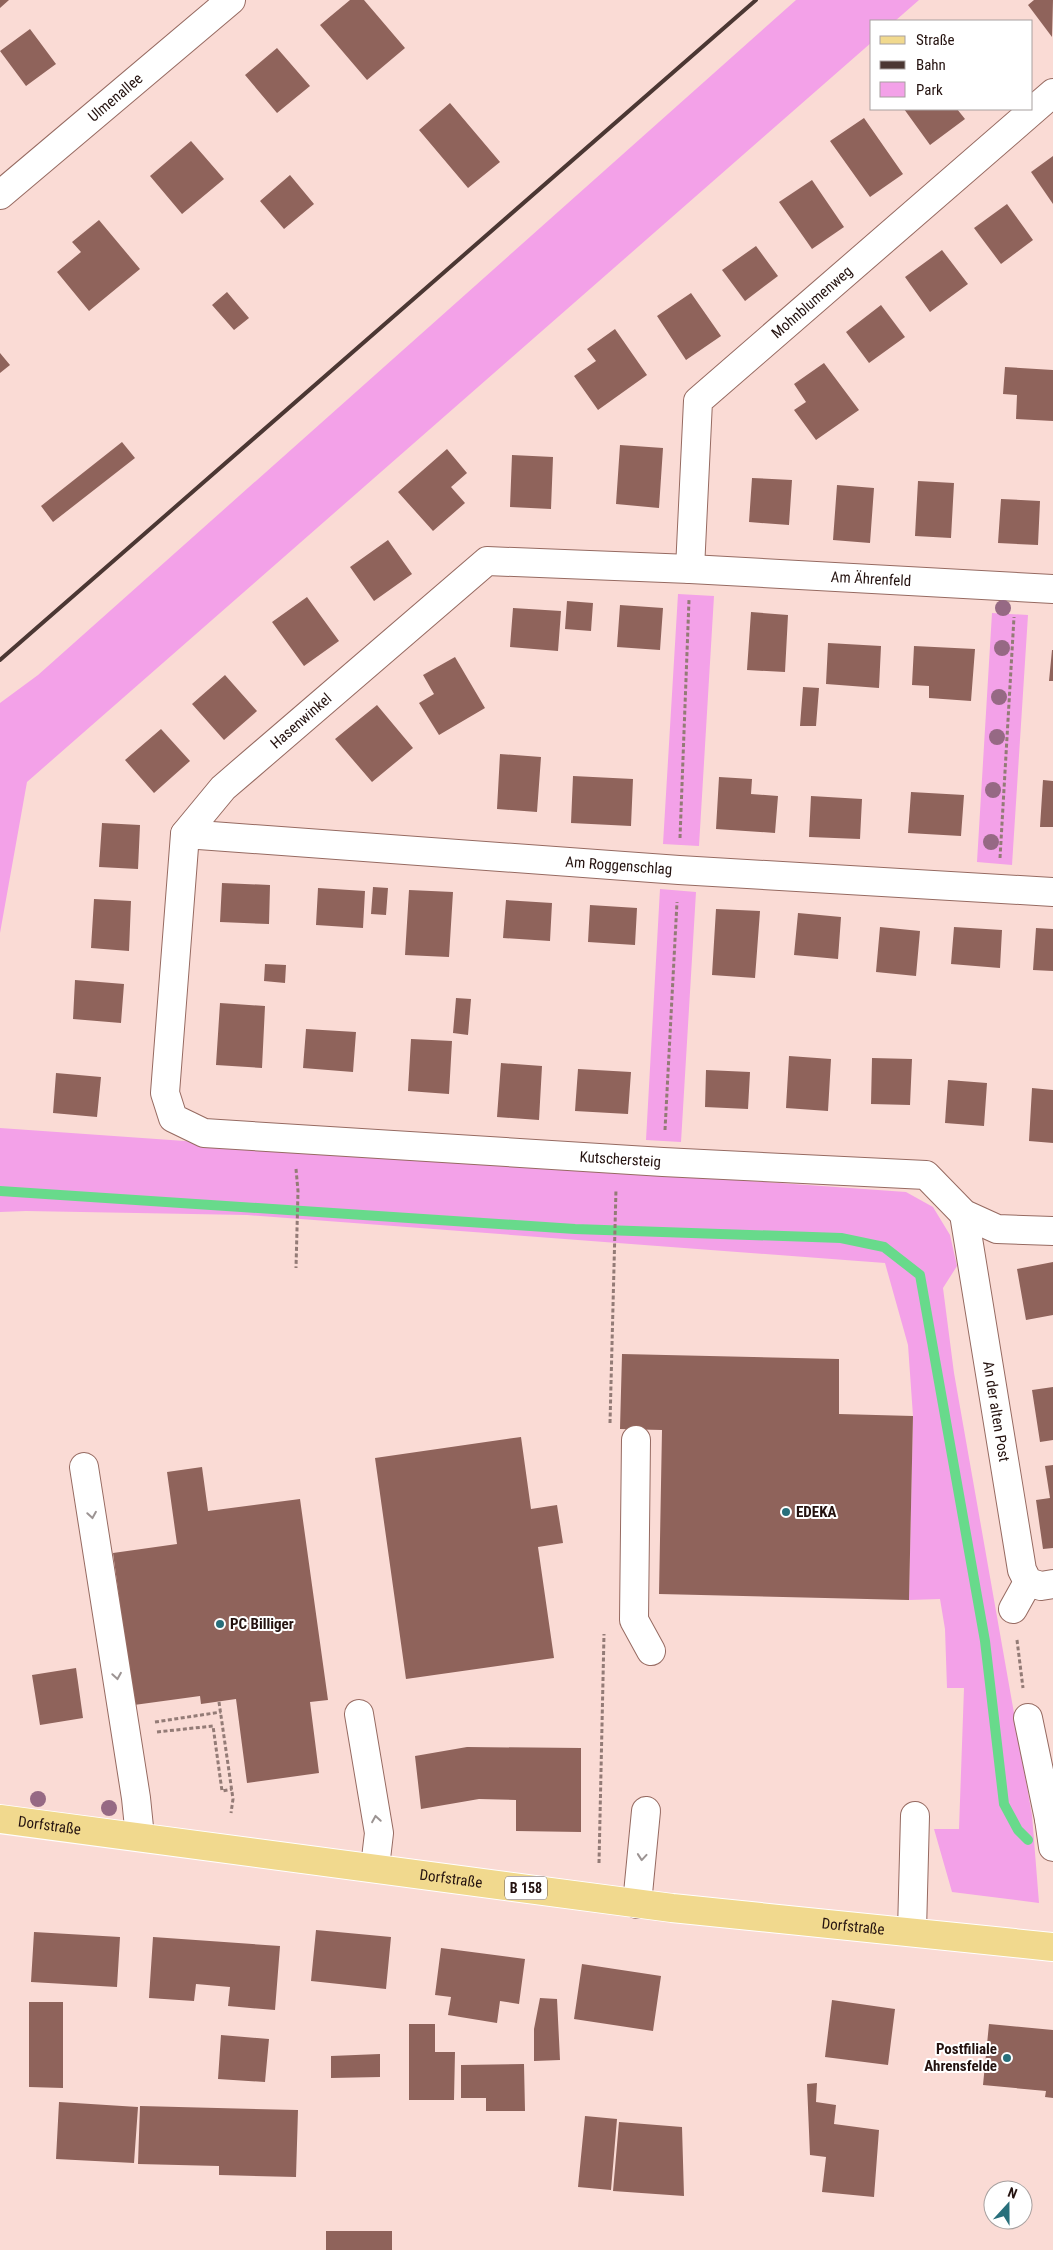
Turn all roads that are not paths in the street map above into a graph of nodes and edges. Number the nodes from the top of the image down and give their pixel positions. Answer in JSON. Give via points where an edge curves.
{"nodes":[{"id":1,"x":231,"y":0,"type":"edge"},
{"id":2,"x":1053,"y":94,"type":"edge"},
{"id":3,"x":0,"y":195,"type":"edge"},
{"id":4,"x":690,"y":569,"type":"junction"},
{"id":5,"x":1053,"y":589,"type":"edge"},
{"id":6,"x":185,"y":834,"type":"junction"},
{"id":7,"x":1053,"y":892,"type":"edge"},
{"id":8,"x":964,"y":1214,"type":"junction"},
{"id":9,"x":1053,"y":1231,"type":"edge"},
{"id":10,"x":636,"y":1440,"type":"dead end"},
{"id":11,"x":84,"y":1467,"type":"dead end"},
{"id":12,"x":1041,"y":1583,"type":"edge"},
{"id":13,"x":1013,"y":1609,"type":"road end"},
{"id":14,"x":652,"y":1651,"type":"dead end"},
{"id":15,"x":359,"y":1714,"type":"dead end"},
{"id":16,"x":1028,"y":1718,"type":"road end"},
{"id":17,"x":646,"y":1811,"type":"dead end"},
{"id":18,"x":915,"y":1816,"type":"dead end"},
{"id":19,"x":0,"y":1818,"type":"edge"},
{"id":20,"x":1051,"y":1819,"type":"edge"},
{"id":21,"x":140,"y":1837,"type":"junction"},
{"id":22,"x":1053,"y":1847,"type":"edge"},
{"id":23,"x":375,"y":1867,"type":"junction"},
{"id":24,"x":637,"y":1904,"type":"junction"},
{"id":25,"x":912,"y":1931,"type":"junction"},
{"id":26,"x":1053,"y":1947,"type":"edge"}],
"edges":[{"from":1,"to":3,"type":"street","name":"Ulmenallee"},
{"from":2,"to":4,"type":"street","name":"Mohnblumenweg","via":[[698,400]]},
{"from":4,"to":5,"type":"street","name":"Am Ährenfeld"},
{"from":4,"to":6,"type":"street","name":"Hasenwinkel","via":[[487,562],[223,788]]},
{"from":6,"to":7,"type":"street","name":"Am Roggenschlag","via":[[669,869]]},
{"from":6,"to":8,"type":"street","name":"Kutschersteig","via":[[166,1093],[173,1118],[204,1133],[926,1175]]},
{"from":8,"to":9,"type":"street","name":"Kutschersteig","via":[[997,1229]]},
{"from":8,"to":12,"type":"street","name":"An der alten Post","via":[[1022,1570]]},
{"from":10,"to":14,"type":"street","via":[[634,1620]]},
{"from":11,"to":21,"type":"street","one_way":true},
{"from":12,"to":13,"type":"street"},
{"from":23,"to":15,"type":"street","one_way":true,"via":[[378,1833]]},
{"from":16,"to":20,"type":"street"},
{"from":17,"to":24,"type":"street","one_way":true},
{"from":18,"to":25,"type":"street"},
{"from":19,"to":21,"type":"main road","name":"Dorfstraße","number":"B 158"},
{"from":20,"to":22,"type":"street"},
{"from":21,"to":23,"type":"main road","name":"Dorfstraße","number":"B 158"},
{"from":23,"to":24,"type":"main road","name":"Dorfstraße","number":"B 158"},
{"from":24,"to":25,"type":"main road","name":"Dorfstraße","number":"B 158"},
{"from":25,"to":26,"type":"main road","name":"Dorfstraße","number":"B 158"}]}
